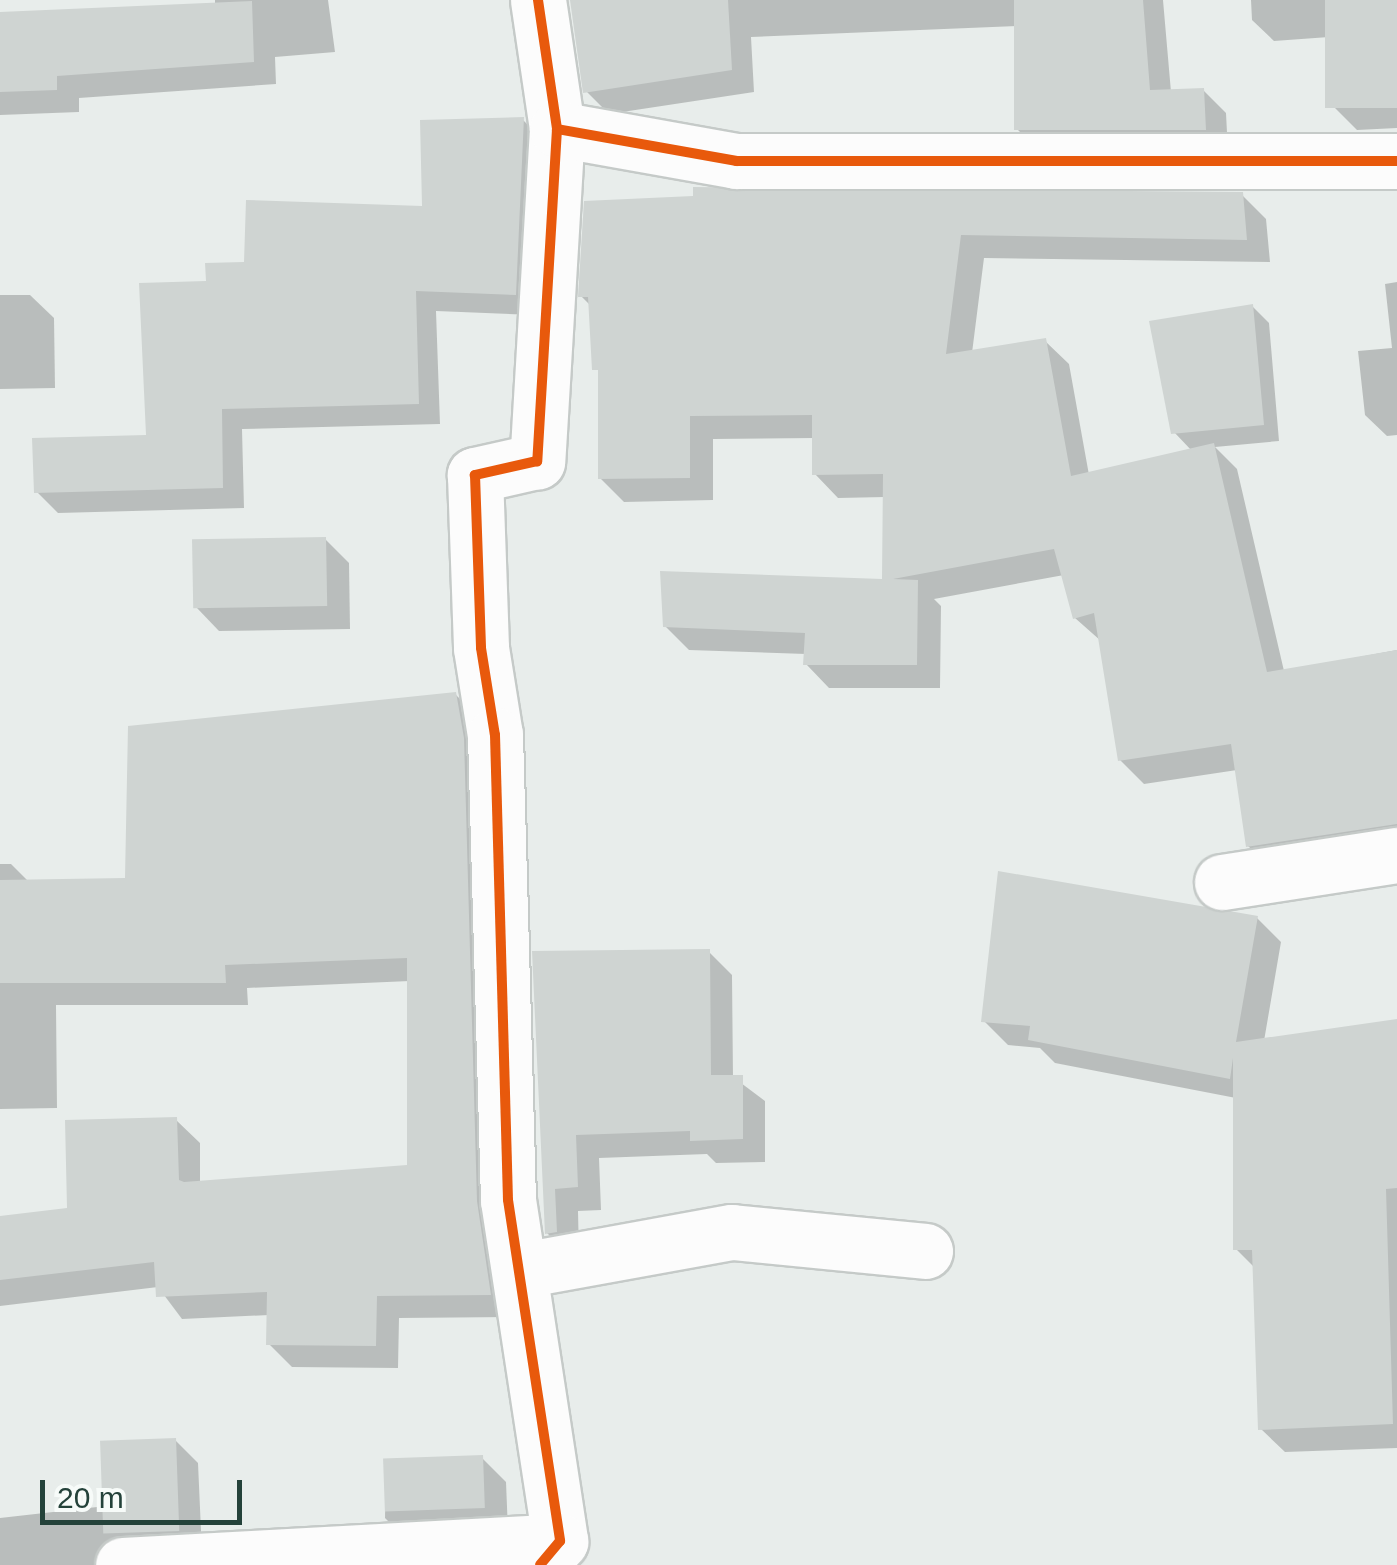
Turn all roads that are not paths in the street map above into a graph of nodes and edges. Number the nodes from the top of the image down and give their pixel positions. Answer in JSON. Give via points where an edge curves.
{"nodes":[{"id":1,"x":538,"y":0,"type":"edge"},
{"id":2,"x":557,"y":129,"type":"junction"},
{"id":3,"x":1397,"y":162,"type":"edge"},
{"id":4,"x":1397,"y":855,"type":"edge"},
{"id":5,"x":1222,"y":882,"type":"dead end"},
{"id":6,"x":925,"y":1251,"type":"dead end"},
{"id":7,"x":522,"y":1270,"type":"junction"},
{"id":8,"x":550,"y":1553,"type":"edge"},
{"id":9,"x":124,"y":1565,"type":"edge"}],
"edges":[{"from":1,"to":2,"type":"street"},
{"from":2,"to":3,"type":"street","via":[[736,162]]},
{"from":2,"to":7,"type":"street","via":[[537,461],[475,475],[481,648],[495,735],[508,1200]]},
{"from":4,"to":5,"type":"street"},
{"from":6,"to":7,"type":"street","via":[[732,1232]]},
{"from":7,"to":8,"type":"street"},
{"from":8,"to":9,"type":"street"}]}
